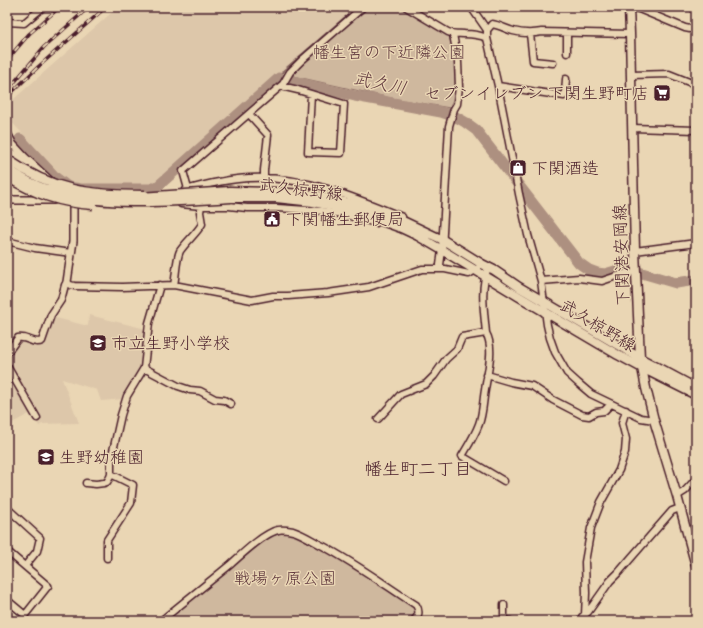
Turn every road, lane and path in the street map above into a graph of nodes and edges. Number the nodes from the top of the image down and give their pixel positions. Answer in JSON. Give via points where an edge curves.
{"nodes":[{"id":1,"x":363,"y":7,"type":"edge"},
{"id":2,"x":406,"y":7,"type":"edge"},
{"id":3,"x":471,"y":7,"type":"edge"},
{"id":4,"x":629,"y":7,"type":"edge"},
{"id":5,"x":40,"y":8,"type":"edge"},
{"id":6,"x":639,"y":8,"type":"edge"},
{"id":7,"x":7,"y":22,"type":"edge"},
{"id":8,"x":696,"y":26,"type":"edge"},
{"id":9,"x":487,"y":30,"type":"junction"},
{"id":10,"x":567,"y":33,"type":"junction"},
{"id":11,"x":453,"y":34,"type":"junction"},
{"id":12,"x":530,"y":34,"type":"junction"},
{"id":13,"x":630,"y":34,"type":"junction"},
{"id":14,"x":487,"y":38,"type":"junction"},
{"id":15,"x":567,"y":53,"type":"dead end"},
{"id":16,"x":553,"y":63,"type":"dead end"},
{"id":17,"x":631,"y":75,"type":"junction"},
{"id":18,"x":566,"y":79,"type":"dead end"},
{"id":19,"x":282,"y":85,"type":"junction"},
{"id":20,"x":498,"y":86,"type":"junction"},
{"id":21,"x":696,"y":87,"type":"edge"},
{"id":22,"x":311,"y":94,"type":"junction"},
{"id":23,"x":249,"y":114,"type":"junction"},
{"id":24,"x":632,"y":128,"type":"junction"},
{"id":25,"x":696,"y":130,"type":"edge"},
{"id":26,"x":7,"y":132,"type":"edge"},
{"id":27,"x":7,"y":148,"type":"edge"},
{"id":28,"x":7,"y":159,"type":"edge"},
{"id":29,"x":7,"y":167,"type":"edge"},
{"id":30,"x":7,"y":177,"type":"edge"},
{"id":31,"x":264,"y":177,"type":"junction"},
{"id":32,"x":188,"y":189,"type":"junction"},
{"id":33,"x":231,"y":195,"type":"junction"},
{"id":34,"x":169,"y":198,"type":"junction"},
{"id":35,"x":7,"y":200,"type":"edge"},
{"id":36,"x":73,"y":200,"type":"junction"},
{"id":37,"x":128,"y":200,"type":"junction"},
{"id":38,"x":201,"y":206,"type":"junction"},
{"id":39,"x":443,"y":240,"type":"junction"},
{"id":40,"x":7,"y":241,"type":"edge"},
{"id":41,"x":696,"y":243,"type":"edge"},
{"id":42,"x":442,"y":250,"type":"junction"},
{"id":43,"x":635,"y":251,"type":"junction"},
{"id":44,"x":71,"y":253,"type":"junction"},
{"id":45,"x":482,"y":267,"type":"junction"},
{"id":46,"x":441,"y":269,"type":"junction"},
{"id":47,"x":634,"y":272,"type":"junction"},
{"id":48,"x":485,"y":275,"type":"junction"},
{"id":49,"x":541,"y":281,"type":"junction"},
{"id":50,"x":67,"y":282,"type":"junction"},
{"id":51,"x":174,"y":285,"type":"junction"},
{"id":52,"x":160,"y":286,"type":"junction"},
{"id":53,"x":543,"y":301,"type":"junction"},
{"id":54,"x":544,"y":311,"type":"junction"},
{"id":55,"x":486,"y":333,"type":"junction"},
{"id":56,"x":7,"y":353,"type":"edge"},
{"id":57,"x":640,"y":358,"type":"junction"},
{"id":58,"x":7,"y":366,"type":"edge"},
{"id":59,"x":144,"y":368,"type":"junction"},
{"id":60,"x":642,"y":368,"type":"junction"},
{"id":61,"x":487,"y":375,"type":"junction"},
{"id":62,"x":696,"y":388,"type":"edge"},
{"id":63,"x":696,"y":395,"type":"edge"},
{"id":64,"x":231,"y":404,"type":"dead end"},
{"id":65,"x":611,"y":404,"type":"junction"},
{"id":66,"x":626,"y":410,"type":"junction"},
{"id":67,"x":37,"y":418,"type":"dead end"},
{"id":68,"x":378,"y":419,"type":"dead end"},
{"id":69,"x":654,"y":420,"type":"junction"},
{"id":70,"x":111,"y":474,"type":"junction"},
{"id":71,"x":696,"y":479,"type":"edge"},
{"id":72,"x":504,"y":481,"type":"dead end"},
{"id":73,"x":86,"y":483,"type":"dead end"},
{"id":74,"x":677,"y":496,"type":"junction"},
{"id":75,"x":7,"y":508,"type":"edge"},
{"id":76,"x":680,"y":508,"type":"junction"},
{"id":77,"x":7,"y":551,"type":"edge"},
{"id":78,"x":107,"y":558,"type":"dead end"},
{"id":79,"x":25,"y":566,"type":"junction"},
{"id":80,"x":696,"y":566,"type":"edge"},
{"id":81,"x":7,"y":600,"type":"edge"},
{"id":82,"x":504,"y":605,"type":"dead end"},
{"id":83,"x":585,"y":615,"type":"junction"},
{"id":84,"x":162,"y":621,"type":"edge"},
{"id":85,"x":413,"y":621,"type":"edge"},
{"id":86,"x":510,"y":621,"type":"edge"},
{"id":87,"x":581,"y":621,"type":"edge"}],
"edges":[{"from":1,"to":19,"type":"street","via":[[302,60]]},
{"from":2,"to":11,"type":"street"},
{"from":3,"to":9,"type":"street"},
{"from":4,"to":6,"type":"street"},
{"from":4,"to":13,"type":"main road","name":"下関港安岡線"},
{"from":5,"to":7,"type":"street","via":[[24,23]]},
{"from":6,"to":8,"type":"street","via":[[685,28]]},
{"from":9,"to":12,"type":"street","via":[[492,24]]},
{"from":9,"to":14,"type":"street"},
{"from":10,"to":12,"type":"street"},
{"from":10,"to":13,"type":"street"},
{"from":10,"to":15,"type":"street"},
{"from":11,"to":14,"type":"street"},
{"from":11,"to":39,"type":"street","via":[[459,87],[457,104],[450,121]]},
{"from":12,"to":16,"type":"street","via":[[533,61]]},
{"from":13,"to":17,"type":"main road","name":"下関港安岡線"},
{"from":14,"to":20,"type":"street"},
{"from":17,"to":21,"type":"street","via":[[669,74]]},
{"from":17,"to":24,"type":"main road","name":"下関港安岡線"},
{"from":18,"to":20,"type":"street","via":[[565,94],[562,97]]},
{"from":19,"to":22,"type":"street"},
{"from":19,"to":23,"type":"street"},
{"from":20,"to":49,"type":"street","via":[[514,173]]},
{"from":22,"to":22,"type":"street","via":[[308,152],[341,153],[344,104]]},
{"from":23,"to":31,"type":"street","via":[[268,135]]},
{"from":23,"to":32,"type":"street","via":[[183,171]]},
{"from":24,"to":25,"type":"street"},
{"from":24,"to":43,"type":"main road","name":"下関港安岡線"},
{"from":26,"to":36,"type":"street","via":[[13,144],[25,157]]},
{"from":27,"to":36,"type":"street"},
{"from":28,"to":34,"type":"main road","bridge":true,"via":[[36,177],[71,189],[90,193]]},
{"from":29,"to":34,"type":"main road","name":"武久椋野線","bridge":true,"via":[[60,191],[112,198]]},
{"from":30,"to":34,"type":"main road","bridge":true,"via":[[38,193],[71,203],[95,206],[133,205]]},
{"from":31,"to":32,"type":"street","via":[[236,179]]},
{"from":31,"to":39,"type":"street","via":[[300,182],[349,196],[404,218]]},
{"from":32,"to":37,"type":"street"},
{"from":32,"to":38,"type":"street"},
{"from":33,"to":34,"type":"main road","name":"武久椋野線","bridge":true},
{"from":33,"to":39,"type":"main road","name":"武久椋野線","via":[[276,192],[331,198],[385,214]]},
{"from":33,"to":42,"type":"main road","name":"武久椋野線","via":[[295,200],[347,209],[401,228]]},
{"from":35,"to":36,"type":"street"},
{"from":36,"to":37,"type":"street"},
{"from":36,"to":44,"type":"street"},
{"from":37,"to":38,"type":"street"},
{"from":38,"to":42,"type":"street","via":[[300,209],[342,214],[390,227]]},
{"from":38,"to":51,"type":"street","via":[[202,224],[178,255]]},
{"from":39,"to":42,"type":"street"},
{"from":39,"to":45,"type":"main road","name":"武久椋野線"},
{"from":40,"to":44,"type":"street"},
{"from":41,"to":43,"type":"street"},
{"from":42,"to":45,"type":"main road","name":"武久椋野線"},
{"from":42,"to":46,"type":"street"},
{"from":43,"to":47,"type":"main road","name":"下関港安岡線"},
{"from":44,"to":50,"type":"street"},
{"from":45,"to":46,"type":"street","via":[[469,274]]},
{"from":45,"to":48,"type":"main road","name":"武久椋野線"},
{"from":45,"to":53,"type":"main road","name":"武久椋野線"},
{"from":46,"to":51,"type":"street","via":[[422,269],[369,287],[252,300]]},
{"from":47,"to":49,"type":"street","via":[[602,281],[579,278]]},
{"from":47,"to":57,"type":"main road","name":"下関港安岡線"},
{"from":48,"to":54,"type":"main road","name":"武久椋野線"},
{"from":48,"to":55,"type":"street","via":[[483,288]]},
{"from":49,"to":53,"type":"street"},
{"from":50,"to":52,"type":"street","via":[[74,286]]},
{"from":50,"to":56,"type":"street","via":[[42,341],[39,343],[18,338]]},
{"from":51,"to":52,"type":"street"},
{"from":52,"to":59,"type":"street","via":[[149,323]]},
{"from":53,"to":54,"type":"street"},
{"from":53,"to":57,"type":"main road","name":"武久椋野線"},
{"from":54,"to":60,"type":"main road","name":"武久椋野線"},
{"from":54,"to":65,"type":"street","via":[[552,345],[568,373],[591,394]]},
{"from":55,"to":61,"type":"street","via":[[490,353]]},
{"from":55,"to":68,"type":"street","via":[[462,337],[458,348],[426,384],[401,394]]},
{"from":57,"to":60,"type":"main road","name":"下関港安岡線"},
{"from":57,"to":62,"type":"main road","name":"武久椋野線"},
{"from":58,"to":67,"type":"street"},
{"from":59,"to":64,"type":"street","via":[[178,386],[200,391]]},
{"from":59,"to":70,"type":"street","via":[[127,396],[121,415],[111,460]]},
{"from":60,"to":63,"type":"main road","name":"武久椋野線"},
{"from":60,"to":69,"type":"main road","name":"下関港安岡線"},
{"from":61,"to":65,"type":"street","via":[[532,386],[582,416],[604,411]]},
{"from":61,"to":72,"type":"street","via":[[480,422],[462,456]]},
{"from":65,"to":66,"type":"street"},
{"from":66,"to":69,"type":"street","via":[[641,418]]},
{"from":66,"to":83,"type":"street","via":[[622,423],[626,439],[625,452],[591,528],[585,562]]},
{"from":69,"to":74,"type":"main road","name":"下関港安岡線"},
{"from":70,"to":73,"type":"street","via":[[107,482]]},
{"from":70,"to":78,"type":"street","via":[[133,485],[131,503],[107,540]]},
{"from":71,"to":74,"type":"street","via":[[686,491]]},
{"from":74,"to":76,"type":"main road","name":"下関港安岡線"},
{"from":75,"to":79,"type":"street","via":[[40,538],[37,551]]},
{"from":76,"to":80,"type":"main road","name":"下関港安岡線"},
{"from":76,"to":83,"type":"street","via":[[672,511]]},
{"from":77,"to":79,"type":"street"},
{"from":79,"to":81,"type":"street","via":[[48,586],[25,615]]},
{"from":82,"to":86,"type":"street","via":[[504,621]]},
{"from":83,"to":87,"type":"street"},
{"from":84,"to":85,"type":"street","via":[[256,543],[281,530],[293,531],[311,539],[416,605],[418,613]]}]}
